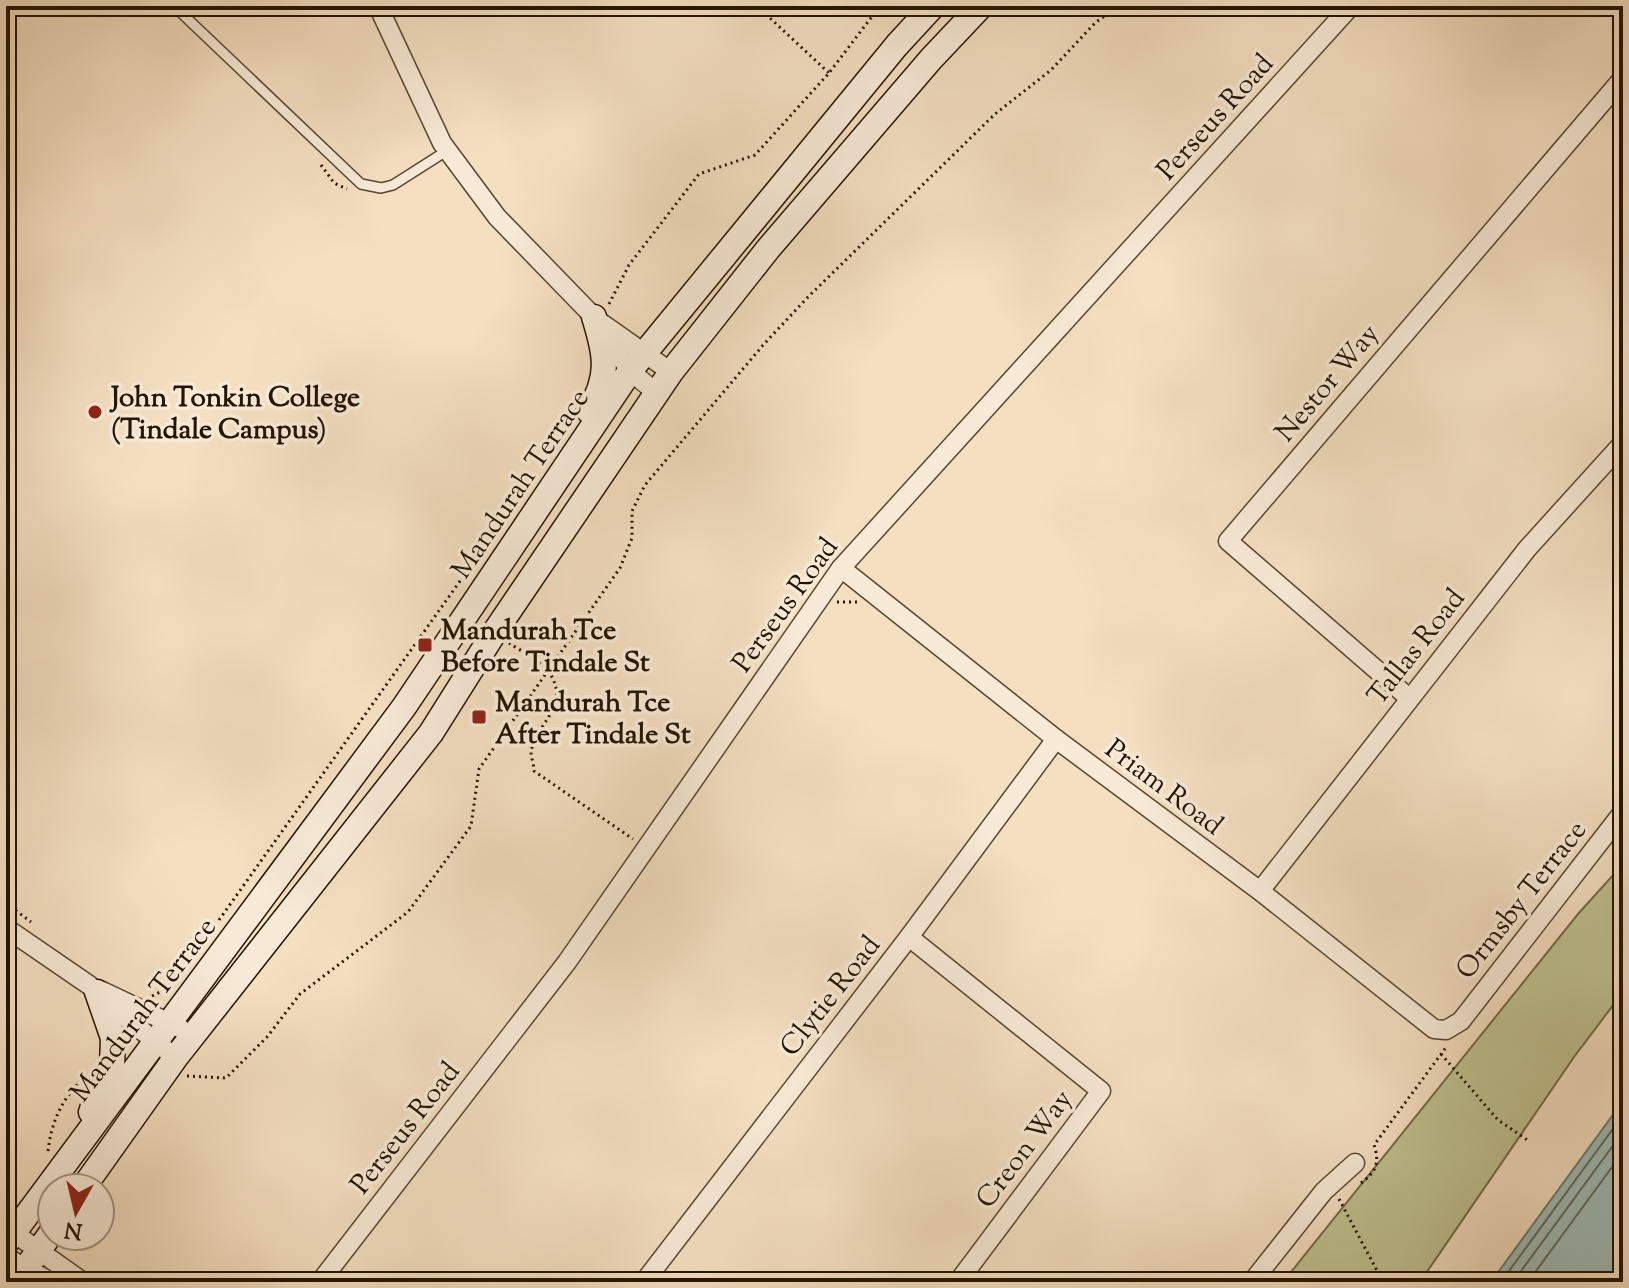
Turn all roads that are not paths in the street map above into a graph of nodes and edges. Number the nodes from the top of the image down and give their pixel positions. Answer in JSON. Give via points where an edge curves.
{"nodes":[{"id":1,"x":174,"y":6,"type":"edge"},
{"id":2,"x":378,"y":6,"type":"edge"},
{"id":3,"x":933,"y":6,"type":"edge"},
{"id":4,"x":981,"y":6,"type":"edge"},
{"id":5,"x":1351,"y":6,"type":"edge"},
{"id":6,"x":184,"y":11,"type":"edge"},
{"id":7,"x":1623,"y":78,"type":"edge"},
{"id":8,"x":448,"y":150,"type":"junction"},
{"id":9,"x":594,"y":317,"type":"junction"},
{"id":10,"x":638,"y":362,"type":"junction"},
{"id":11,"x":671,"y":372,"type":"junction"},
{"id":12,"x":658,"y":394,"type":"junction"},
{"id":13,"x":1623,"y":443,"type":"edge"},
{"id":14,"x":565,"y":451,"type":"junction"},
{"id":15,"x":841,"y":568,"type":"junction"},
{"id":16,"x":1409,"y":698,"type":"junction"},
{"id":17,"x":1056,"y":739,"type":"junction"},
{"id":18,"x":1623,"y":812,"type":"edge"},
{"id":19,"x":1260,"y":891,"type":"junction"},
{"id":20,"x":6,"y":928,"type":"edge"},
{"id":21,"x":909,"y":937,"type":"junction"},
{"id":22,"x":93,"y":988,"type":"junction"},
{"id":23,"x":1461,"y":1021,"type":"joint"},
{"id":24,"x":171,"y":1022,"type":"junction"},
{"id":25,"x":192,"y":1036,"type":"junction"},
{"id":26,"x":156,"y":1043,"type":"junction"},
{"id":27,"x":170,"y":1066,"type":"junction"},
{"id":28,"x":83,"y":1137,"type":"junction"},
{"id":29,"x":1355,"y":1163,"type":"dead end"},
{"id":30,"x":94,"y":1172,"type":"edge"},
{"id":31,"x":10,"y":1238,"type":"edge"},
{"id":32,"x":28,"y":1258,"type":"edge"},
{"id":33,"x":51,"y":1282,"type":"edge"},
{"id":34,"x":83,"y":1282,"type":"edge"},
{"id":35,"x":320,"y":1282,"type":"edge"},
{"id":36,"x":644,"y":1282,"type":"edge"},
{"id":37,"x":958,"y":1282,"type":"edge"},
{"id":38,"x":1252,"y":1282,"type":"edge"}],
"edges":[{"from":1,"to":6,"type":"lane"},
{"from":2,"to":8,"type":"street"},
{"from":3,"to":10,"type":"main road","name":"Mandurah Terrace"},
{"from":4,"to":11,"type":"main road","name":"Mandurah Terrace","via":[[768,249]]},
{"from":5,"to":15,"type":"street","name":"Perseus Road"},
{"from":6,"to":8,"type":"lane","via":[[361,184],[393,185]]},
{"from":7,"to":16,"type":"street","name":"Nestor Way","via":[[1228,541]]},
{"from":8,"to":9,"type":"street","via":[[497,217]]},
{"from":9,"to":10,"type":"street"},
{"from":9,"to":14,"type":"main road","via":[[605,349],[604,378]]},
{"from":10,"to":11,"type":"street"},
{"from":10,"to":12,"type":"street"},
{"from":10,"to":14,"type":"main road","name":"Mandurah Terrace"},
{"from":11,"to":12,"type":"main road","name":"Mandurah Terrace"},
{"from":12,"to":25,"type":"main road","name":"Mandurah Terrace","via":[[431,733]]},
{"from":13,"to":16,"type":"street","name":"Tallas Road","via":[[1527,549]]},
{"from":14,"to":24,"type":"main road","name":"Mandurah Terrace","via":[[404,707]]},
{"from":15,"to":17,"type":"street","name":"Priam Road"},
{"from":15,"to":35,"type":"street","name":"Perseus Road","via":[[567,962]]},
{"from":16,"to":19,"type":"street","name":"Tallas Road"},
{"from":17,"to":19,"type":"street","name":"Priam Road"},
{"from":17,"to":21,"type":"street","name":"Clytie Road"},
{"from":18,"to":23,"type":"street","name":"Ormsby Terrace"},
{"from":19,"to":23,"type":"street","name":"Priam Road","via":[[1434,1029],[1446,1030]]},
{"from":20,"to":22,"type":"street"},
{"from":21,"to":36,"type":"street","name":"Clytie Road"},
{"from":21,"to":37,"type":"street","name":"Creon Way","via":[[1101,1091]]},
{"from":22,"to":24,"type":"street"},
{"from":22,"to":26,"type":"street"},
{"from":22,"to":28,"type":"main road","via":[[113,1038],[112,1067]]},
{"from":24,"to":25,"type":"street"},
{"from":24,"to":26,"type":"main road","name":"Mandurah Terrace"},
{"from":25,"to":27,"type":"main road","name":"Mandurah Terrace"},
{"from":26,"to":27,"type":"street"},
{"from":26,"to":28,"type":"main road","name":"Mandurah Terrace"},
{"from":27,"to":30,"type":"main road","name":"Mandurah Terrace"},
{"from":28,"to":31,"type":"main road","name":"Mandurah Terrace"},
{"from":29,"to":38,"type":"street","via":[[1324,1191]]},
{"from":31,"to":32,"type":"street"},
{"from":32,"to":33,"type":"street"},
{"from":32,"to":34,"type":"street"}]}
